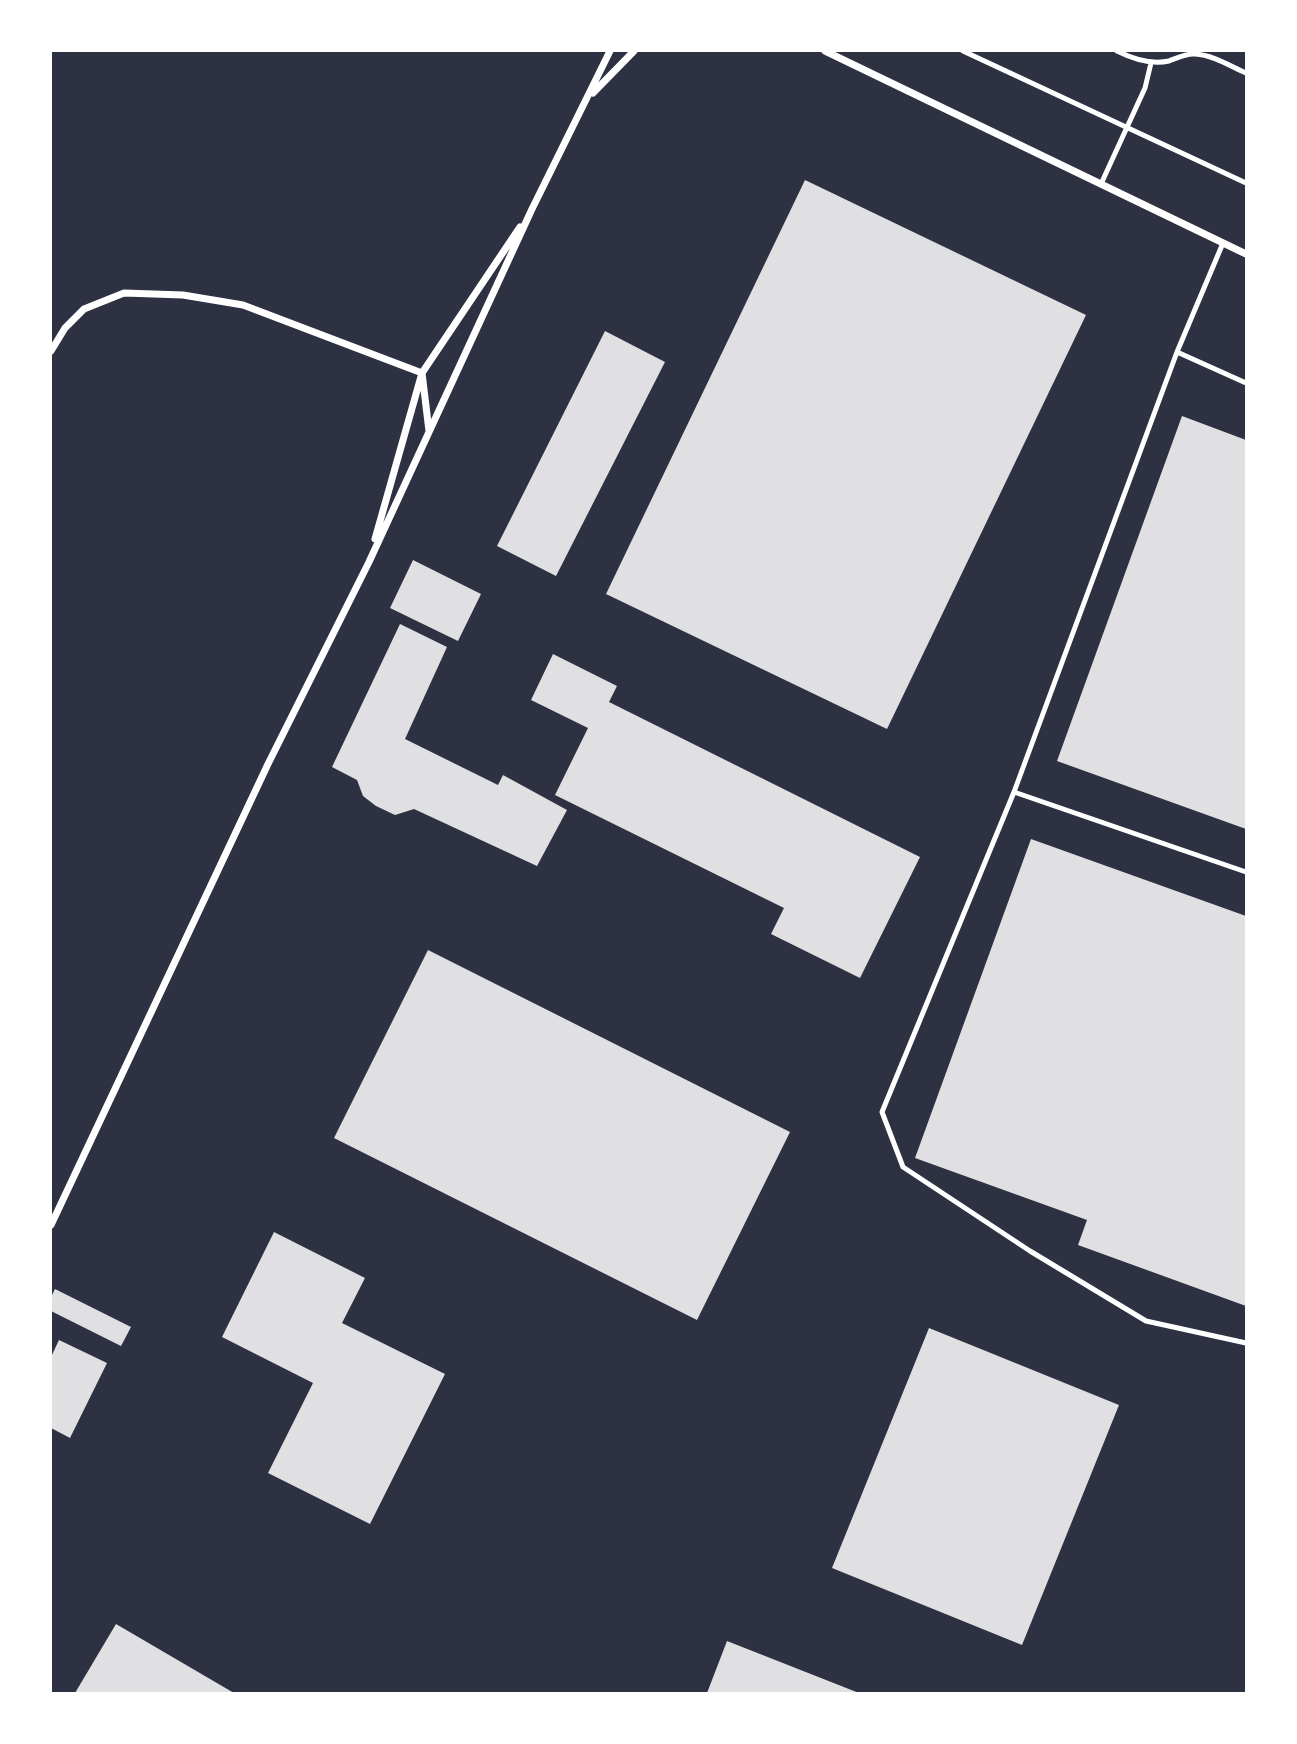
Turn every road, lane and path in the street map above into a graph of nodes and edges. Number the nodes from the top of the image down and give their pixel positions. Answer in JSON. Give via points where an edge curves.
{"nodes":[{"id":1,"x":610,"y":51,"type":"edge"},
{"id":2,"x":634,"y":51,"type":"edge"},
{"id":3,"x":825,"y":51,"type":"edge"},
{"id":4,"x":963,"y":51,"type":"edge"},
{"id":5,"x":1117,"y":51,"type":"edge"},
{"id":6,"x":841,"y":54,"type":"edge"},
{"id":7,"x":1151,"y":63,"type":"junction"},
{"id":8,"x":1246,"y":73,"type":"edge"},
{"id":9,"x":588,"y":98,"type":"junction"},
{"id":10,"x":1127,"y":127,"type":"junction"},
{"id":11,"x":1246,"y":183,"type":"edge"},
{"id":12,"x":1101,"y":184,"type":"junction"},
{"id":13,"x":532,"y":209,"type":"junction"},
{"id":14,"x":1223,"y":243,"type":"junction"},
{"id":15,"x":1246,"y":254,"type":"edge"},
{"id":16,"x":51,"y":351,"type":"edge"},
{"id":17,"x":1177,"y":352,"type":"junction"},
{"id":18,"x":422,"y":373,"type":"junction"},
{"id":19,"x":1246,"y":383,"type":"edge"},
{"id":20,"x":429,"y":432,"type":"junction"},
{"id":21,"x":369,"y":562,"type":"junction"},
{"id":22,"x":1014,"y":792,"type":"junction"},
{"id":23,"x":1246,"y":872,"type":"edge"},
{"id":24,"x":51,"y":1225,"type":"edge"},
{"id":25,"x":1246,"y":1343,"type":"edge"}],
"edges":[{"from":1,"to":9,"type":"street"},
{"from":2,"to":9,"type":"street"},
{"from":3,"to":6,"type":"street"},
{"from":4,"to":10,"type":"lane"},
{"from":5,"to":7,"type":"lane"},
{"from":6,"to":12,"type":"street"},
{"from":7,"to":8,"type":"lane","via":[[1192,53]]},
{"from":7,"to":10,"type":"lane"},
{"from":9,"to":13,"type":"street"},
{"from":10,"to":11,"type":"lane"},
{"from":10,"to":12,"type":"lane"},
{"from":12,"to":14,"type":"street"},
{"from":13,"to":18,"type":"street"},
{"from":13,"to":20,"type":"street"},
{"from":14,"to":15,"type":"street"},
{"from":14,"to":17,"type":"lane"},
{"from":16,"to":18,"type":"street","via":[[84,309],[124,293],[183,295],[243,305]]},
{"from":17,"to":19,"type":"lane"},
{"from":17,"to":22,"type":"lane"},
{"from":18,"to":20,"type":"street"},
{"from":18,"to":21,"type":"street"},
{"from":20,"to":21,"type":"street"},
{"from":21,"to":24,"type":"street","via":[[268,764]]},
{"from":22,"to":23,"type":"lane"},
{"from":22,"to":25,"type":"lane","via":[[882,1112],[904,1167],[1146,1321]]}]}
